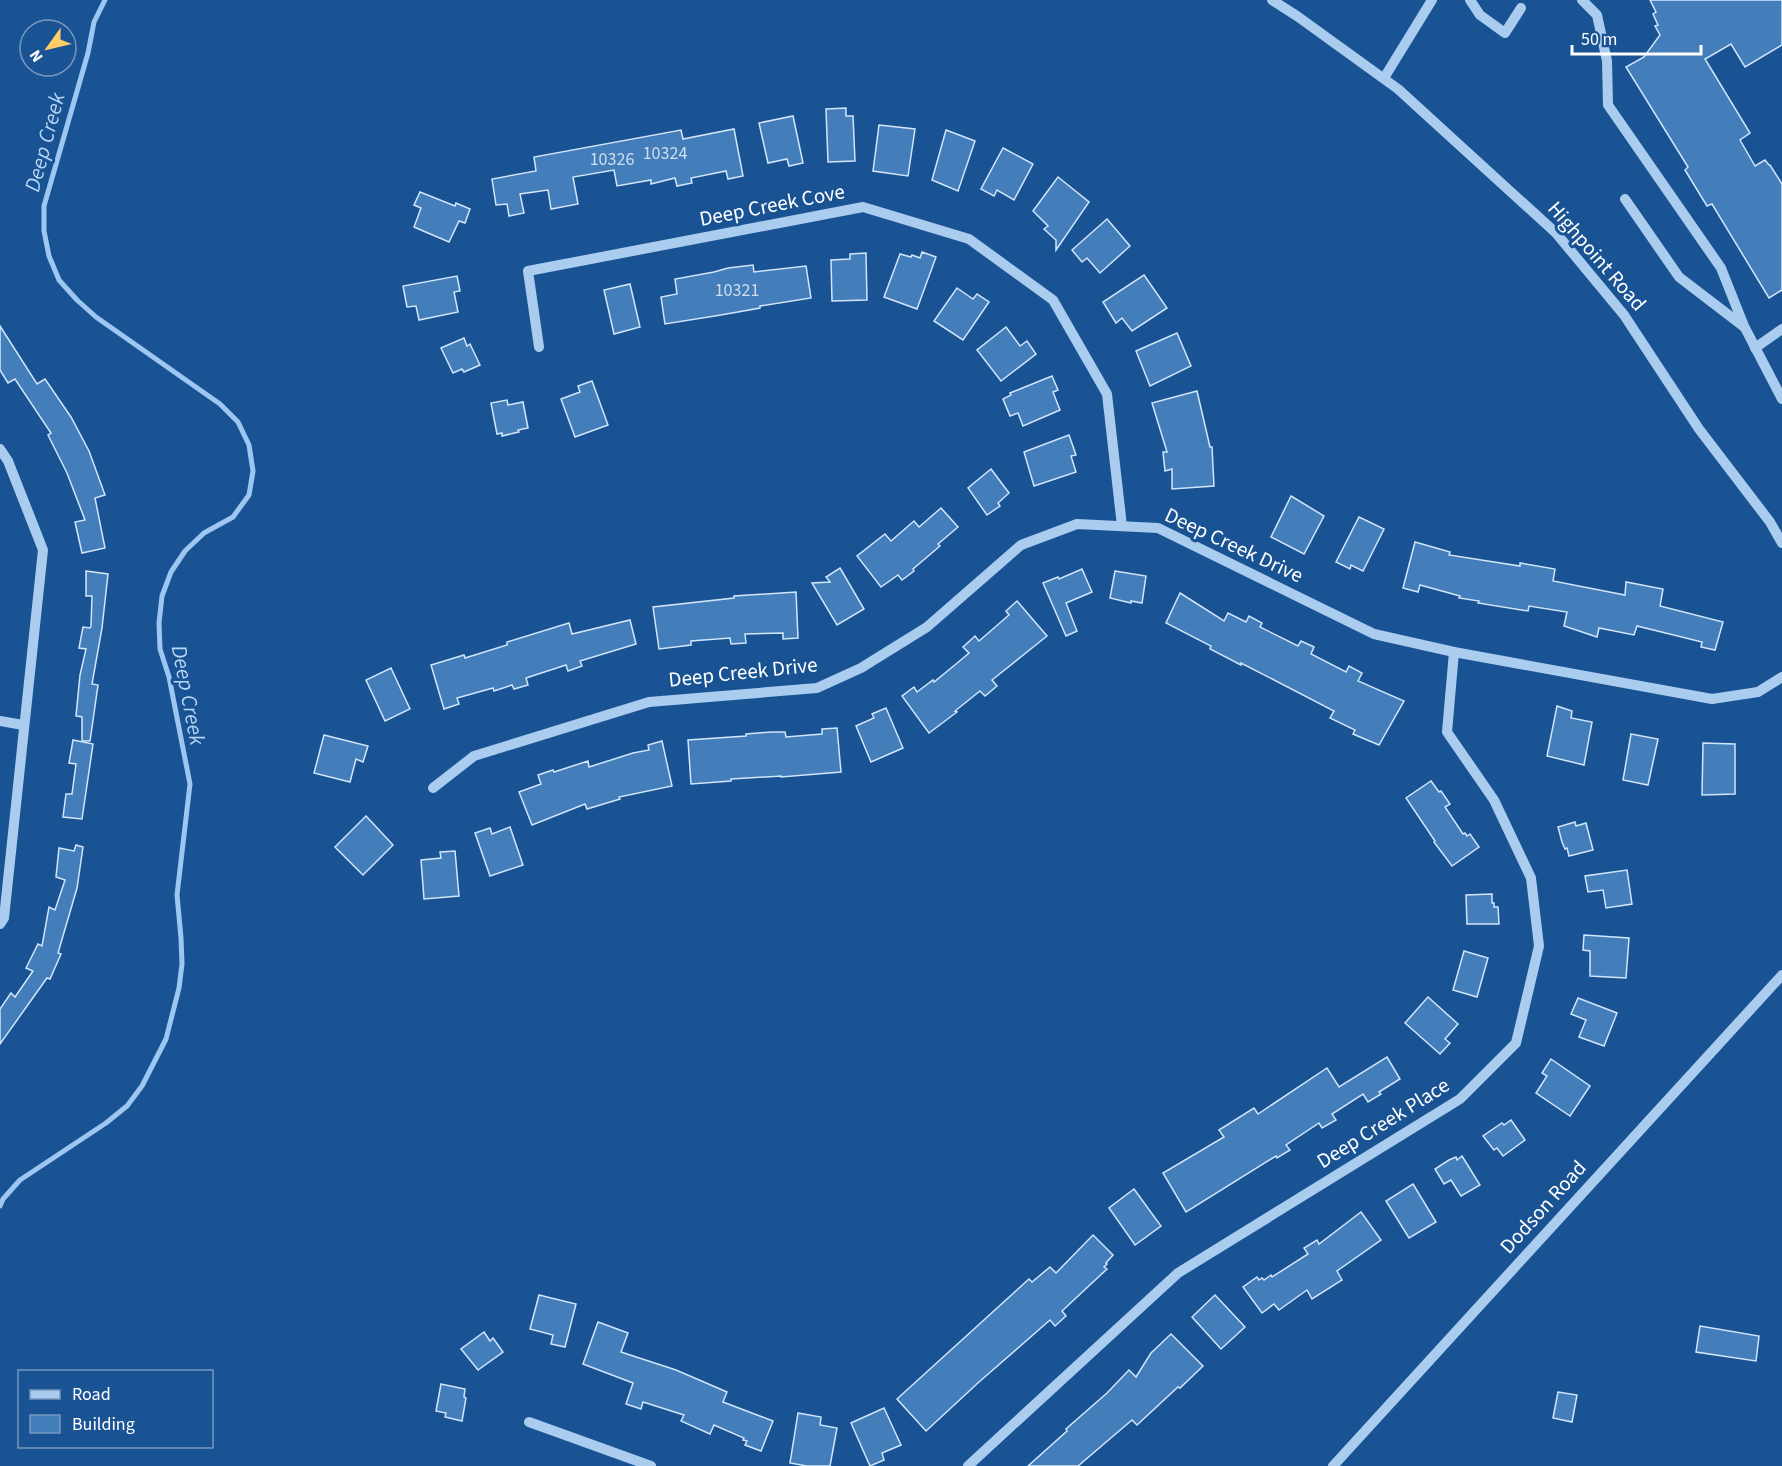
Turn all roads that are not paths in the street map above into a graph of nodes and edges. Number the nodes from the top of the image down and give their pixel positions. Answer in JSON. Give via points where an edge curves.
{"nodes":[{"id":1,"x":1272,"y":0,"type":"edge"},
{"id":2,"x":1432,"y":0,"type":"edge"},
{"id":3,"x":1470,"y":0,"type":"edge"},
{"id":4,"x":1582,"y":0,"type":"edge"},
{"id":5,"x":1521,"y":8,"type":"dead end"},
{"id":6,"x":1384,"y":78,"type":"junction"},
{"id":7,"x":1625,"y":199,"type":"dead end"},
{"id":8,"x":1744,"y":326,"type":"junction"},
{"id":9,"x":1782,"y":329,"type":"edge"},
{"id":10,"x":539,"y":347,"type":"dead end"},
{"id":11,"x":1755,"y":348,"type":"junction"},
{"id":12,"x":1782,"y":399,"type":"edge"},
{"id":13,"x":0,"y":448,"type":"edge"},
{"id":14,"x":1122,"y":526,"type":"junction"},
{"id":15,"x":1782,"y":543,"type":"edge"},
{"id":16,"x":1454,"y":652,"type":"junction"},
{"id":17,"x":1782,"y":677,"type":"edge"},
{"id":18,"x":0,"y":721,"type":"edge"},
{"id":19,"x":23,"y":725,"type":"junction"},
{"id":20,"x":434,"y":788,"type":"dead end"},
{"id":21,"x":0,"y":924,"type":"edge"},
{"id":22,"x":1782,"y":975,"type":"edge"},
{"id":23,"x":529,"y":1422,"type":"dead end"},
{"id":24,"x":651,"y":1466,"type":"edge"},
{"id":25,"x":968,"y":1466,"type":"edge"},
{"id":26,"x":1333,"y":1466,"type":"edge"}],
"edges":[{"from":1,"to":6,"type":"street","name":"Highpoint Road"},
{"from":2,"to":6,"type":"street"},
{"from":3,"to":5,"type":"street","via":[[1480,15],[1505,33]]},
{"from":4,"to":8,"type":"street","via":[[1597,15],[1607,61],[1608,105],[1722,268]]},
{"from":6,"to":15,"type":"street","name":"Highpoint Road","via":[[1556,233],[1624,315],[1699,429]]},
{"from":7,"to":8,"type":"street","via":[[1679,277]]},
{"from":8,"to":11,"type":"street"},
{"from":9,"to":11,"type":"street"},
{"from":10,"to":14,"type":"street","name":"Deep Creek Cove","via":[[528,271],[863,207],[969,239],[1053,300],[1107,394]]},
{"from":11,"to":12,"type":"street"},
{"from":13,"to":19,"type":"street","via":[[43,550]]},
{"from":14,"to":16,"type":"street","name":"Deep Creek Drive","via":[[1158,528],[1374,634]]},
{"from":14,"to":20,"type":"street","name":"Deep Creek Drive","via":[[1077,524],[1021,545],[927,627],[861,668],[817,688],[650,702],[474,756]]},
{"from":16,"to":17,"type":"street","name":"Deep Creek Drive","via":[[1712,699],[1758,692]]},
{"from":16,"to":25,"type":"street","name":"Deep Creek Place","via":[[1447,732],[1494,800],[1532,878],[1539,946],[1516,1043],[1460,1099],[1178,1273]]},
{"from":18,"to":19,"type":"street"},
{"from":19,"to":21,"type":"street","via":[[4,918]]},
{"from":22,"to":26,"type":"street","name":"Dodson Road"},
{"from":23,"to":24,"type":"street"}]}
